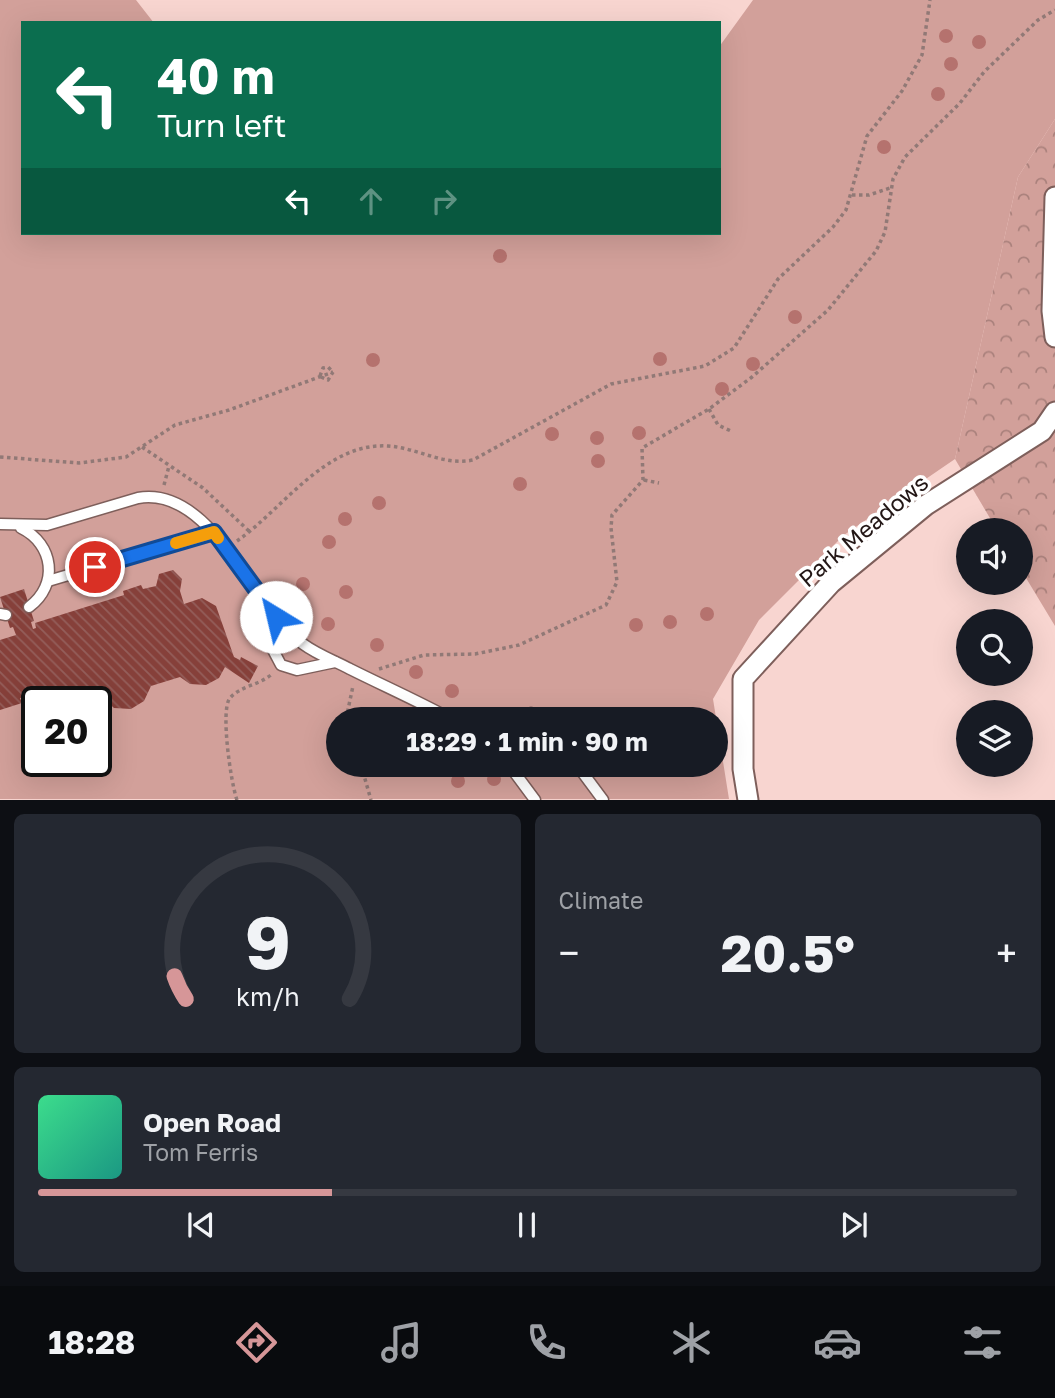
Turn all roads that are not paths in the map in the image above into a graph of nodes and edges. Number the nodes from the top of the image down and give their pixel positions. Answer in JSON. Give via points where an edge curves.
{"nodes":[{"id":1,"x":1055,"y":197,"type":"edge"},
{"id":2,"x":1055,"y":337,"type":"edge"},
{"id":3,"x":1055,"y":412,"type":"edge"},
{"id":4,"x":3,"y":524,"type":"edge"},
{"id":5,"x":214,"y":532,"type":"junction"},
{"id":6,"x":48,"y":581,"type":"junction"},
{"id":7,"x":29,"y":607,"type":"dead end"},
{"id":8,"x":276,"y":617,"type":"junction"},
{"id":9,"x":335,"y":662,"type":"junction"},
{"id":10,"x":427,"y":707,"type":"edge"},
{"id":11,"x":518,"y":777,"type":"edge"},
{"id":12,"x":586,"y":777,"type":"edge"},
{"id":13,"x":535,"y":800,"type":"edge"},
{"id":14,"x":603,"y":800,"type":"edge"},
{"id":15,"x":748,"y":800,"type":"edge"}],
"edges":[{"from":1,"to":2,"type":"street"},
{"from":3,"to":15,"type":"street","name":"Park Meadows","via":[[1042,431],[926,505],[831,583],[744,679],[743,769]]},
{"from":4,"to":5,"type":"lane","via":[[47,525],[138,498],[161,498],[182,507]]},
{"from":4,"to":6,"type":"lane","via":[[25,530],[41,544],[49,565]]},
{"from":5,"to":6,"type":"lane"},
{"from":5,"to":8,"type":"lane"},
{"from":6,"to":7,"type":"lane","via":[[40,598]]},
{"from":8,"to":9,"type":"lane","via":[[306,646]]},
{"from":8,"to":9,"type":"lane","via":[[272,648],[281,665],[297,670]]},
{"from":9,"to":10,"type":"lane"},
{"from":11,"to":13,"type":"lane"},
{"from":12,"to":14,"type":"lane"}]}
